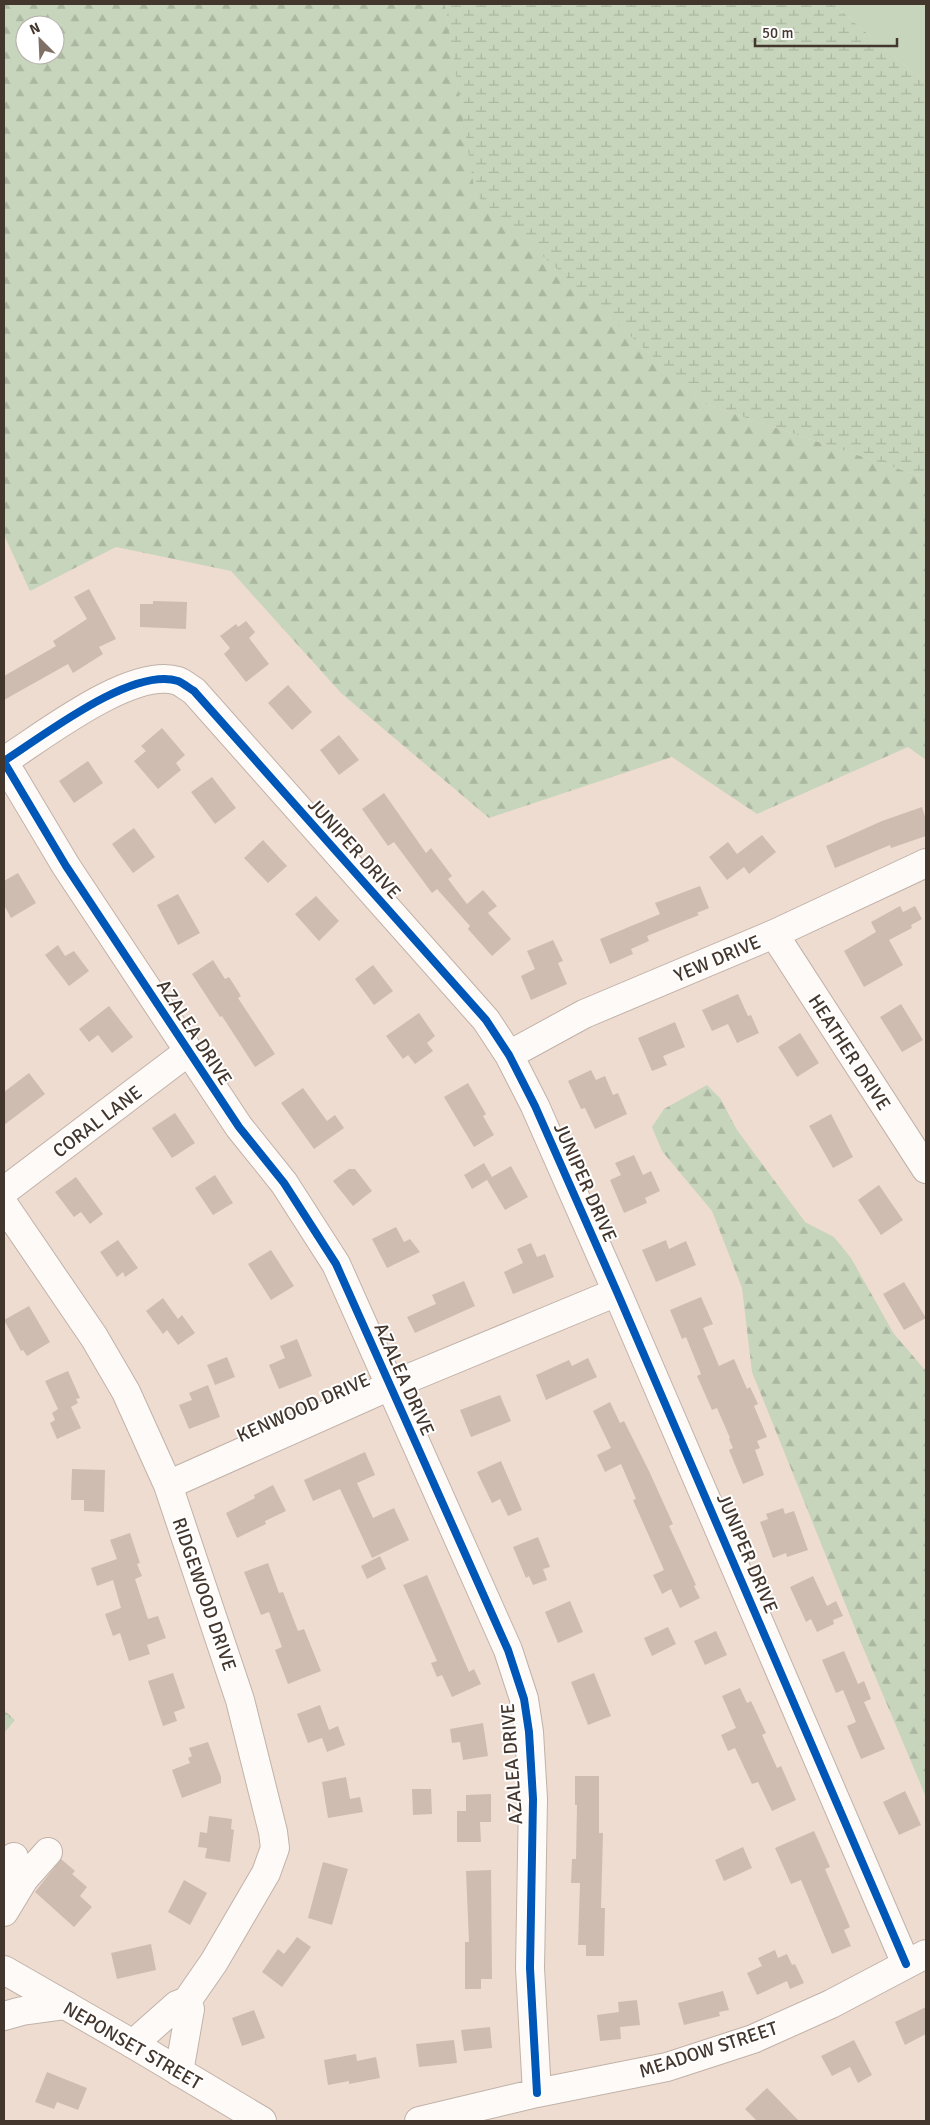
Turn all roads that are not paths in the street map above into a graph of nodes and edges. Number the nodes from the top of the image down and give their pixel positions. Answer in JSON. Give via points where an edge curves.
{"nodes":[{"id":1,"x":4,"y":762,"type":"edge"},
{"id":2,"x":926,"y":863,"type":"edge"},
{"id":3,"x":774,"y":934,"type":"junction"},
{"id":4,"x":189,"y":1051,"type":"junction"},
{"id":5,"x":509,"y":1055,"type":"junction"},
{"id":6,"x":926,"y":1170,"type":"edge"},
{"id":7,"x":4,"y":1191,"type":"edge"},
{"id":8,"x":4,"y":1205,"type":"edge"},
{"id":9,"x":618,"y":1292,"type":"junction"},
{"id":10,"x":390,"y":1386,"type":"junction"},
{"id":11,"x":168,"y":1485,"type":"junction"},
{"id":12,"x":48,"y":1852,"type":"dead end"},
{"id":13,"x":4,"y":1912,"type":"edge"},
{"id":14,"x":916,"y":1959,"type":"edge"},
{"id":15,"x":7,"y":1976,"type":"edge"},
{"id":16,"x":187,"y":2001,"type":"junction"},
{"id":17,"x":66,"y":2006,"type":"junction"},
{"id":18,"x":4,"y":2016,"type":"edge"},
{"id":19,"x":133,"y":2044,"type":"junction"},
{"id":20,"x":179,"y":2072,"type":"junction"},
{"id":21,"x":537,"y":2093,"type":"junction"},
{"id":22,"x":262,"y":2121,"type":"edge"},
{"id":23,"x":419,"y":2121,"type":"edge"}],
"edges":[{"from":1,"to":4,"type":"street","name":"AZALEA DRIVE","via":[[66,866]]},
{"from":1,"to":5,"type":"street","name":"JUNIPER DRIVE","via":[[108,694],[130,685],[156,680],[177,681],[194,690],[486,1020]]},
{"from":2,"to":3,"type":"street","name":"YEW DRIVE"},
{"from":3,"to":5,"type":"street","name":"YEW DRIVE","via":[[584,1014]]},
{"from":3,"to":6,"type":"street","name":"HEATHER DRIVE"},
{"from":4,"to":7,"type":"street","name":"CORAL LANE"},
{"from":4,"to":10,"type":"street","name":"AZALEA DRIVE","via":[[238,1127],[284,1183],[315,1228],[336,1264]]},
{"from":5,"to":9,"type":"street","name":"JUNIPER DRIVE"},
{"from":8,"to":11,"type":"street","name":"RIDGEWOOD DRIVE","via":[[94,1337],[126,1392]]},
{"from":9,"to":10,"type":"street","name":"KENWOOD DRIVE"},
{"from":9,"to":14,"type":"street","name":"JUNIPER DRIVE"},
{"from":10,"to":11,"type":"street","name":"KENWOOD DRIVE"},
{"from":10,"to":21,"type":"street","name":"AZALEA DRIVE","via":[[508,1650],[524,1699],[533,1799],[530,1968]]},
{"from":11,"to":16,"type":"street","name":"RIDGEWOOD DRIVE","via":[[240,1700],[275,1848],[266,1873]]},
{"from":12,"to":13,"type":"street","via":[[24,1879]]},
{"from":14,"to":21,"type":"street","name":"MEADOW STREET","via":[[831,2004],[753,2039],[667,2066]]},
{"from":15,"to":17,"type":"street","name":"NEPONSET STREET"},
{"from":16,"to":19,"type":"street","name":"RIDGEWOOD DRIVE","via":[[177,2005]]},
{"from":16,"to":20,"type":"street","via":[[190,2010]]},
{"from":17,"to":18,"type":"street"},
{"from":17,"to":19,"type":"street","name":"NEPONSET STREET"},
{"from":19,"to":20,"type":"street","name":"NEPONSET STREET"},
{"from":20,"to":22,"type":"street","name":"NEPONSET STREET"},
{"from":21,"to":23,"type":"street","name":"MEADOW STREET"}]}
